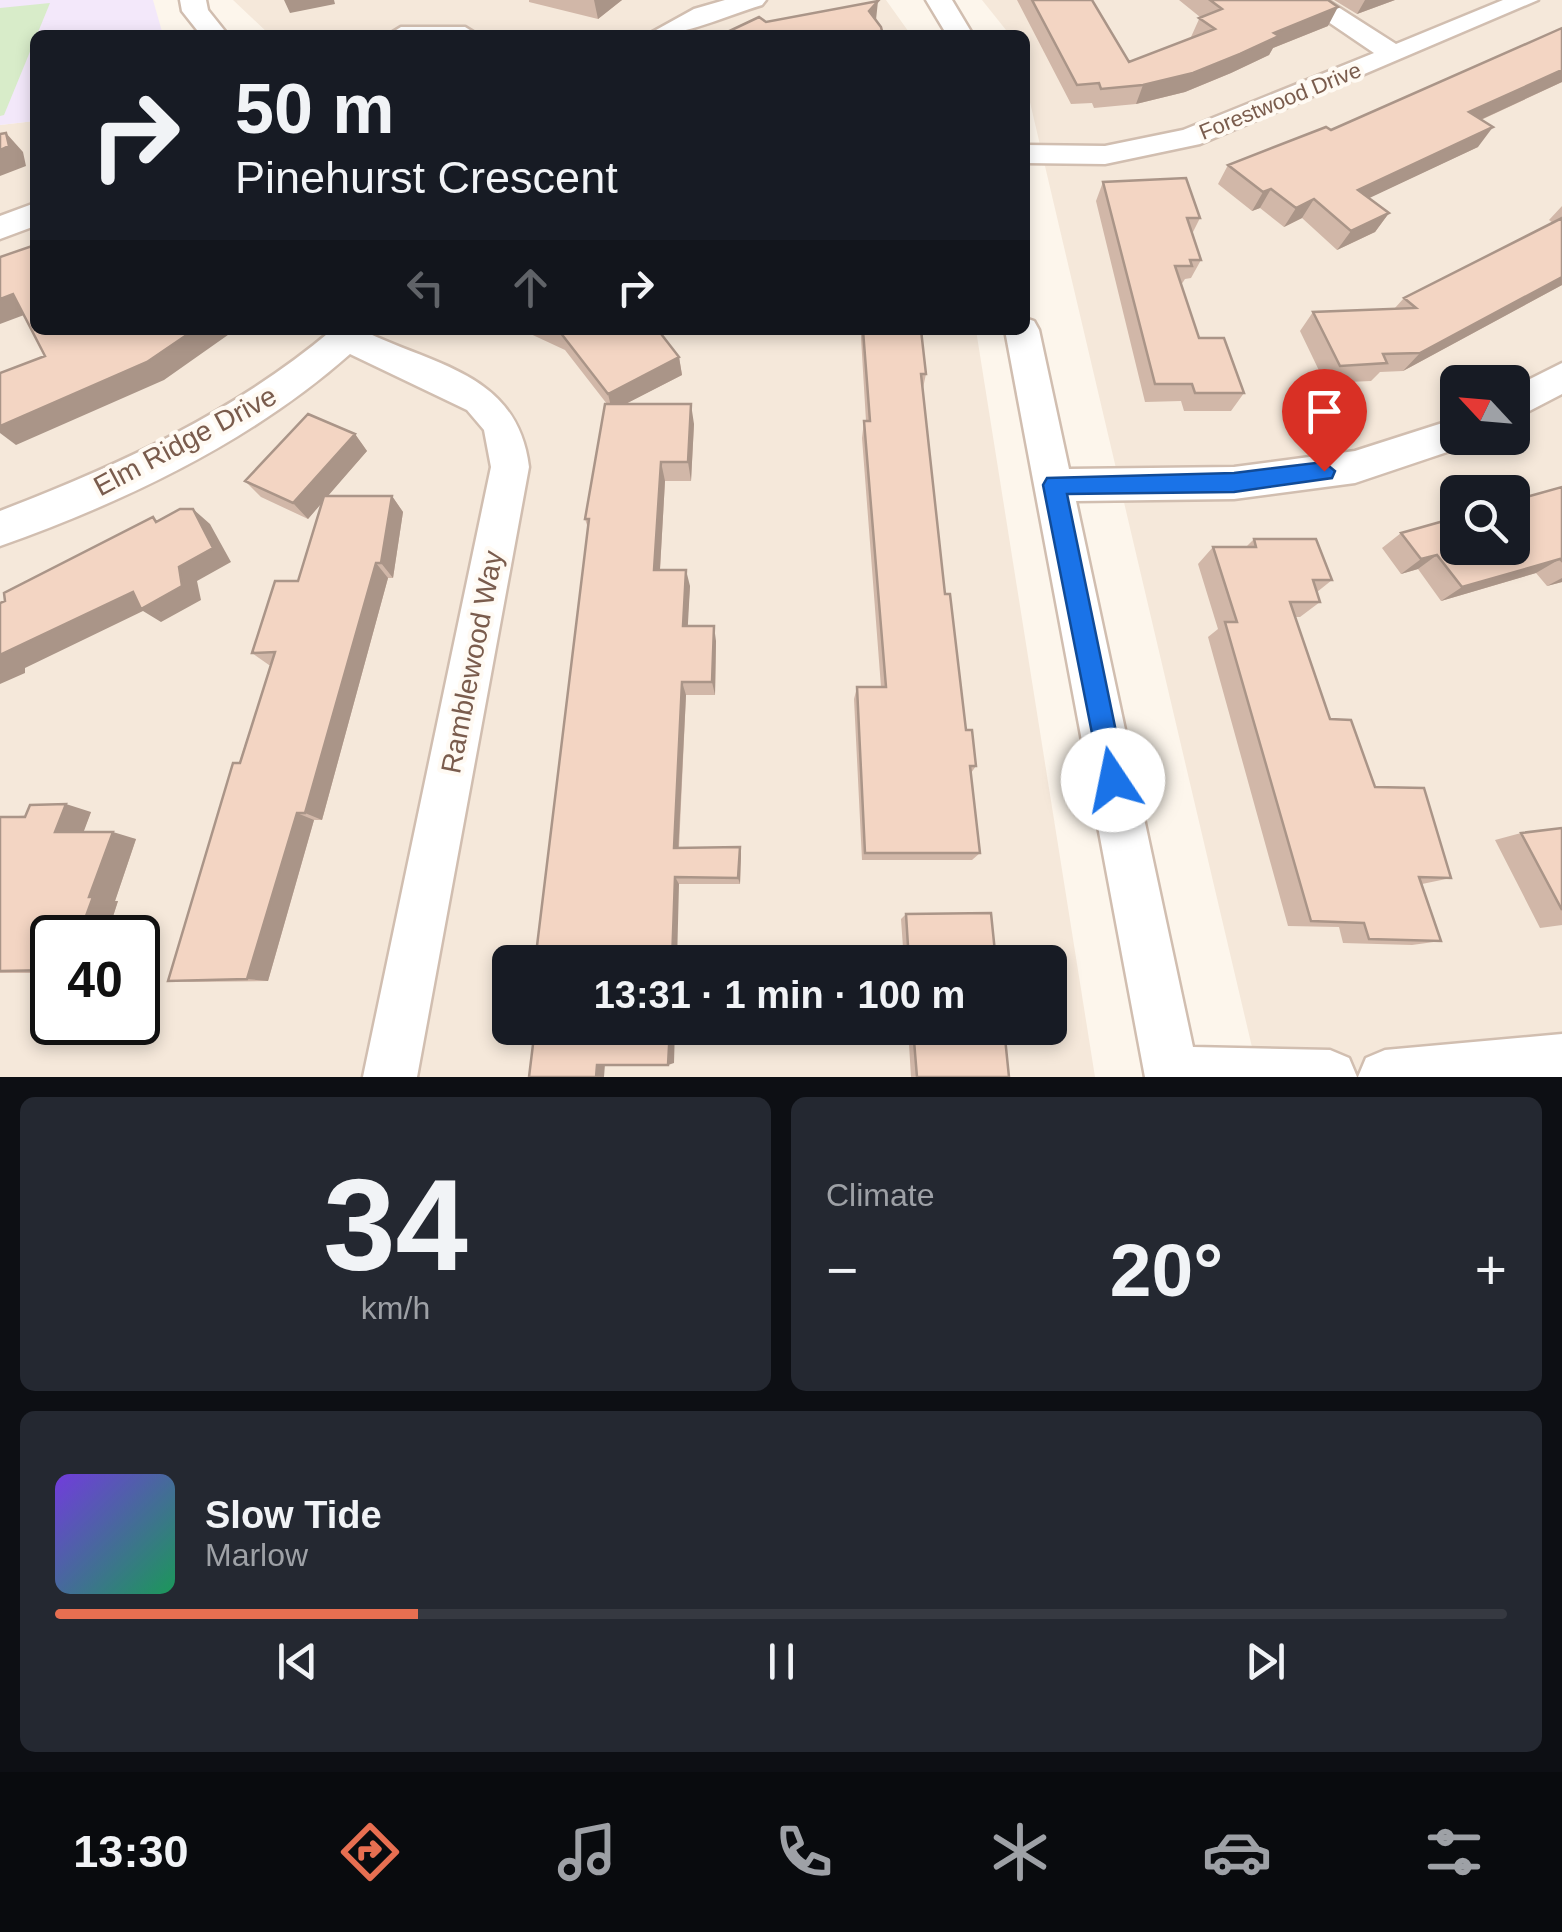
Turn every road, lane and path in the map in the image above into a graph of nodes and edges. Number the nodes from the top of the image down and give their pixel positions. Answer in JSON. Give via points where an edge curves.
{"nodes":[{"id":1,"x":193,"y":0,"type":"edge"},
{"id":2,"x":753,"y":0,"type":"edge"},
{"id":3,"x":939,"y":0,"type":"edge"},
{"id":4,"x":1309,"y":0,"type":"edge"},
{"id":5,"x":1525,"y":0,"type":"edge"},
{"id":6,"x":211,"y":30,"type":"edge"},
{"id":7,"x":670,"y":30,"type":"edge"},
{"id":8,"x":957,"y":30,"type":"edge"},
{"id":9,"x":1394,"y":54,"type":"junction"},
{"id":10,"x":1030,"y":154,"type":"edge"},
{"id":11,"x":30,"y":216,"type":"edge"},
{"id":12,"x":0,"y":228,"type":"edge"},
{"id":13,"x":351,"y":335,"type":"edge"},
{"id":14,"x":354,"y":335,"type":"edge"},
{"id":15,"x":1023,"y":335,"type":"edge"},
{"id":16,"x":1562,"y":378,"type":"edge"},
{"id":17,"x":1530,"y":396,"type":"edge"},
{"id":18,"x":1440,"y":438,"type":"edge"},
{"id":19,"x":1054,"y":485,"type":"junction"},
{"id":20,"x":0,"y":528,"type":"edge"},
{"id":21,"x":1562,"y":1061,"type":"edge"},
{"id":22,"x":1172,"y":1076,"type":"edge"},
{"id":23,"x":390,"y":1077,"type":"edge"},
{"id":24,"x":1330,"y":1077,"type":"edge"},
{"id":25,"x":1384,"y":1077,"type":"edge"}],
"edges":[{"from":1,"to":6,"type":"street"},
{"from":2,"to":7,"type":"street"},
{"from":3,"to":8,"type":"street"},
{"from":4,"to":9,"type":"street"},
{"from":5,"to":9,"type":"street","name":"Forestwood Drive"},
{"from":9,"to":10,"type":"street","name":"Forestwood Drive","via":[[1150,149]]},
{"from":11,"to":12,"type":"street"},
{"from":13,"to":20,"type":"street","name":"Elm Ridge Drive","via":[[288,387],[220,428],[124,478]]},
{"from":14,"to":23,"type":"street","name":"Ramblewood Way","via":[[497,414],[510,466]]},
{"from":15,"to":19,"type":"street"},
{"from":16,"to":17,"type":"street"},
{"from":18,"to":19,"type":"street","via":[[1320,472],[1234,482]]},
{"from":19,"to":22,"type":"street"},
{"from":21,"to":25,"type":"street"},
{"from":22,"to":24,"type":"street"}]}
